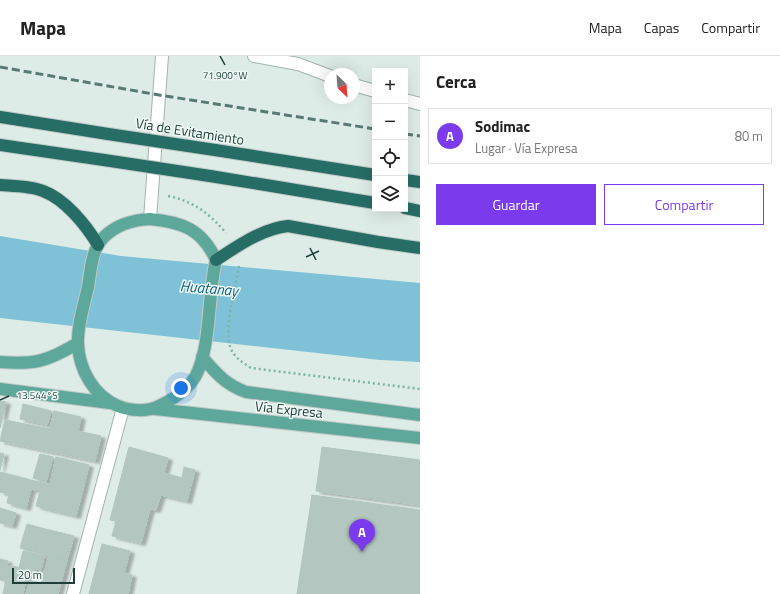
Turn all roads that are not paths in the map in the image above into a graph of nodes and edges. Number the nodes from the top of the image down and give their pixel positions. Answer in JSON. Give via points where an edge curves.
{"nodes":[{"id":1,"x":162,"y":56,"type":"edge"},
{"id":2,"x":262,"y":57,"type":"edge"},
{"id":3,"x":298,"y":60,"type":"edge"},
{"id":4,"x":324,"y":73,"type":"edge"},
{"id":5,"x":360,"y":87,"type":"edge"},
{"id":6,"x":372,"y":90,"type":"edge"},
{"id":7,"x":408,"y":101,"type":"edge"},
{"id":8,"x":420,"y":104,"type":"edge"},
{"id":9,"x":0,"y":117,"type":"edge"},
{"id":10,"x":0,"y":145,"type":"edge"},
{"id":11,"x":372,"y":175,"type":"edge"},
{"id":12,"x":408,"y":180,"type":"edge"},
{"id":13,"x":420,"y":182,"type":"edge"},
{"id":14,"x":0,"y":184,"type":"edge"},
{"id":15,"x":372,"y":203,"type":"edge"},
{"id":16,"x":408,"y":209,"type":"edge"},
{"id":17,"x":420,"y":211,"type":"edge"},
{"id":18,"x":150,"y":219,"type":"junction"},
{"id":19,"x":96,"y":247,"type":"junction"},
{"id":20,"x":420,"y":248,"type":"edge"},
{"id":21,"x":215,"y":262,"type":"junction"},
{"id":22,"x":78,"y":339,"type":"junction"},
{"id":23,"x":203,"y":353,"type":"junction"},
{"id":24,"x":0,"y":362,"type":"edge"},
{"id":25,"x":0,"y":389,"type":"edge"},
{"id":26,"x":110,"y":403,"type":"junction"},
{"id":27,"x":123,"y":408,"type":"junction"},
{"id":28,"x":155,"y":408,"type":"junction"},
{"id":29,"x":420,"y":414,"type":"edge"},
{"id":30,"x":420,"y":438,"type":"edge"},
{"id":31,"x":73,"y":594,"type":"edge"}],
"edges":[{"from":1,"to":18,"type":"street"},
{"from":2,"to":3,"type":"street"},
{"from":3,"to":4,"type":"street"},
{"from":5,"to":6,"type":"street"},
{"from":7,"to":8,"type":"street"},
{"from":9,"to":11,"type":"highway","name":"Vía de Evitamiento","bridge":true},
{"from":10,"to":15,"type":"highway","bridge":true},
{"from":12,"to":13,"type":"highway"},
{"from":14,"to":19,"type":"highway","via":[[43,190],[73,213],[88,230]]},
{"from":16,"to":17,"type":"highway"},
{"from":18,"to":19,"type":"main road","via":[[134,220],[114,228]]},
{"from":18,"to":21,"type":"main road","via":[[186,226],[212,251]]},
{"from":19,"to":22,"type":"main road"},
{"from":20,"to":21,"type":"highway","via":[[288,226],[275,227],[262,233]]},
{"from":21,"to":23,"type":"main road"},
{"from":22,"to":24,"type":"main road","via":[[65,351],[39,362]]},
{"from":22,"to":26,"type":"main road","via":[[79,358],[84,373],[94,388]]},
{"from":23,"to":28,"type":"main road","via":[[192,383]]},
{"from":23,"to":29,"type":"main road","name":"Vía Expresa","via":[[217,375],[229,385],[246,392]]},
{"from":25,"to":26,"type":"main road"},
{"from":26,"to":27,"type":"main road"},
{"from":27,"to":28,"type":"main road"},
{"from":27,"to":31,"type":"street"},
{"from":28,"to":30,"type":"main road","name":"Vía Expresa"}]}
